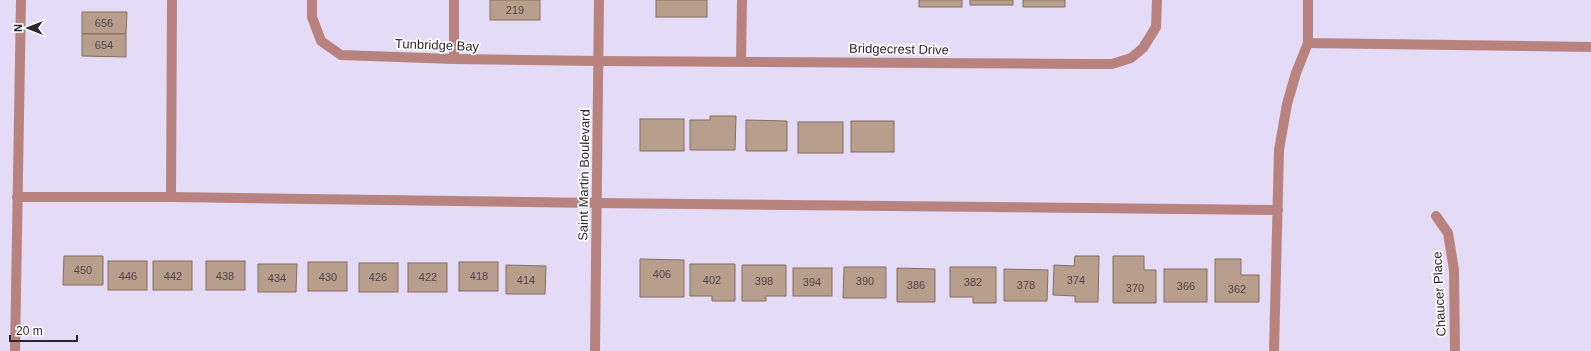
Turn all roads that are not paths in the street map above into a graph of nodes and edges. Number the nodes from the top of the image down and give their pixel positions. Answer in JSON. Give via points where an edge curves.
{"nodes":[{"id":1,"x":21,"y":0,"type":"edge"},
{"id":2,"x":172,"y":0,"type":"edge"},
{"id":3,"x":312,"y":0,"type":"edge"},
{"id":4,"x":454,"y":0,"type":"edge"},
{"id":5,"x":599,"y":0,"type":"edge"},
{"id":6,"x":742,"y":0,"type":"edge"},
{"id":7,"x":1157,"y":0,"type":"edge"},
{"id":8,"x":1308,"y":0,"type":"edge"},
{"id":9,"x":1308,"y":43,"type":"junction"},
{"id":10,"x":1591,"y":47,"type":"edge"},
{"id":11,"x":454,"y":59,"type":"junction"},
{"id":12,"x":598,"y":61,"type":"junction"},
{"id":13,"x":741,"y":61,"type":"junction"},
{"id":14,"x":17,"y":197,"type":"junction"},
{"id":15,"x":171,"y":197,"type":"junction"},
{"id":16,"x":598,"y":203,"type":"junction"},
{"id":17,"x":1278,"y":210,"type":"junction"},
{"id":18,"x":1436,"y":216,"type":"dead end"},
{"id":19,"x":15,"y":351,"type":"edge"},
{"id":20,"x":595,"y":351,"type":"edge"},
{"id":21,"x":1274,"y":351,"type":"edge"},
{"id":22,"x":1455,"y":351,"type":"edge"}],
"edges":[{"from":1,"to":14,"type":"street"},
{"from":2,"to":15,"type":"street"},
{"from":3,"to":11,"type":"street","name":"Tunbridge Bay","via":[[312,17],[321,41],[341,54]]},
{"from":4,"to":11,"type":"street"},
{"from":5,"to":12,"type":"street","name":"Saint Martin Boulevard"},
{"from":6,"to":13,"type":"street"},
{"from":7,"to":13,"type":"street","name":"Bridgecrest Drive","via":[[1156,27],[1143,48],[1131,58],[1112,64]]},
{"from":8,"to":9,"type":"street"},
{"from":9,"to":10,"type":"street"},
{"from":9,"to":17,"type":"street","via":[[1287,104],[1279,150]]},
{"from":11,"to":12,"type":"street","name":"Tunbridge Bay"},
{"from":12,"to":13,"type":"street","name":"Bridgecrest Drive"},
{"from":12,"to":16,"type":"street","name":"Saint Martin Boulevard"},
{"from":14,"to":15,"type":"street"},
{"from":14,"to":19,"type":"street"},
{"from":15,"to":16,"type":"street"},
{"from":16,"to":17,"type":"street"},
{"from":16,"to":20,"type":"street","name":"Saint Martin Boulevard"},
{"from":17,"to":21,"type":"street"},
{"from":18,"to":22,"type":"street","name":"Chaucer Place","via":[[1448,233],[1454,270]]}]}
